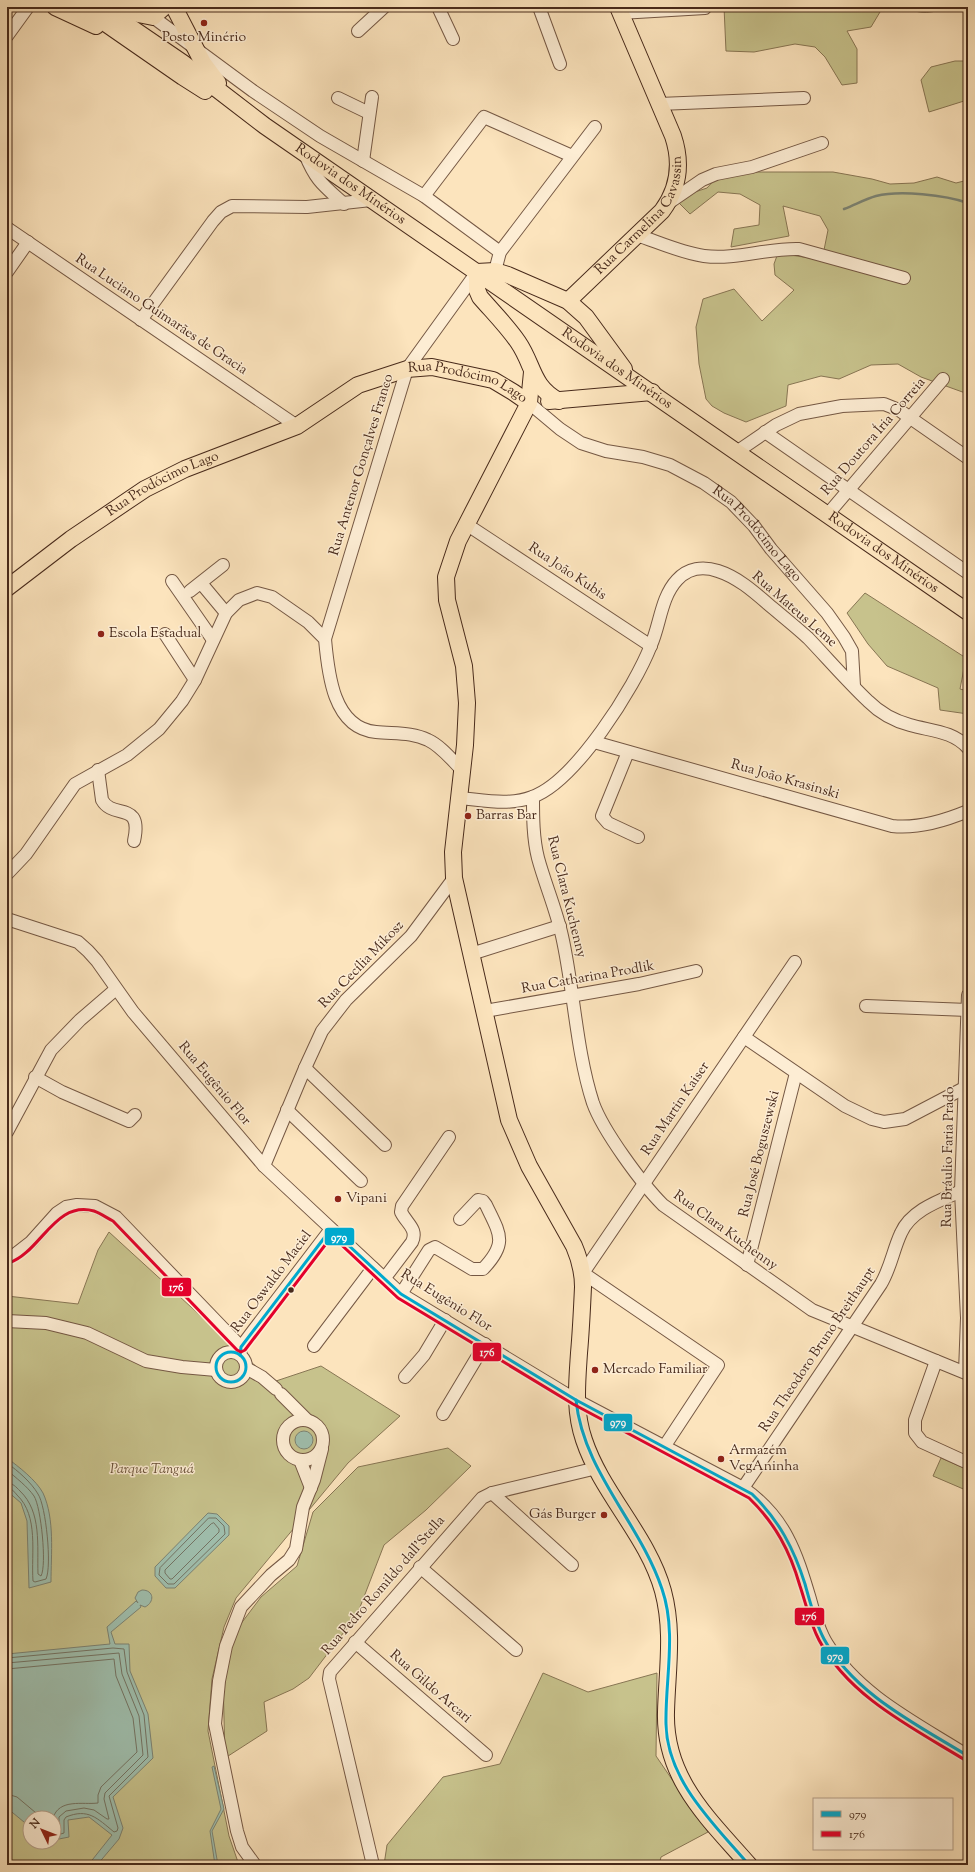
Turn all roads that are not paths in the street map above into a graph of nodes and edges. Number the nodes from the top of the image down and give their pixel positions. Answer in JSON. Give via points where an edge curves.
{"nodes":[{"id":1,"x":28,"y":7,"type":"edge"},
{"id":2,"x":55,"y":7,"type":"edge"},
{"id":3,"x":82,"y":7,"type":"edge"},
{"id":4,"x":102,"y":7,"type":"edge"},
{"id":5,"x":138,"y":7,"type":"edge"},
{"id":6,"x":174,"y":7,"type":"edge"},
{"id":7,"x":384,"y":7,"type":"edge"},
{"id":8,"x":438,"y":7,"type":"edge"},
{"id":9,"x":539,"y":7,"type":"edge"},
{"id":10,"x":705,"y":8,"type":"edge"},
{"id":11,"x":619,"y":10,"type":"edge"},
{"id":12,"x":158,"y":12,"type":"edge"},
{"id":13,"x":358,"y":31,"type":"dead end"},
{"id":14,"x":7,"y":36,"type":"edge"},
{"id":15,"x":453,"y":39,"type":"dead end"},
{"id":16,"x":130,"y":41,"type":"junction"},
{"id":17,"x":195,"y":46,"type":"junction"},
{"id":18,"x":560,"y":64,"type":"dead end"},
{"id":19,"x":176,"y":65,"type":"junction"},
{"id":20,"x":338,"y":98,"type":"dead end"},
{"id":21,"x":372,"y":98,"type":"dead end"},
{"id":22,"x":804,"y":98,"type":"dead end"},
{"id":23,"x":659,"y":104,"type":"junction"},
{"id":24,"x":238,"y":105,"type":"junction"},
{"id":25,"x":369,"y":114,"type":"junction"},
{"id":26,"x":265,"y":126,"type":"junction"},
{"id":27,"x":595,"y":127,"type":"dead end"},
{"id":28,"x":822,"y":143,"type":"dead end"},
{"id":29,"x":305,"y":154,"type":"junction"},
{"id":30,"x":572,"y":156,"type":"junction"},
{"id":31,"x":363,"y":161,"type":"junction"},
{"id":32,"x":424,"y":196,"type":"junction"},
{"id":33,"x":371,"y":200,"type":"junction"},
{"id":34,"x":344,"y":204,"type":"junction"},
{"id":35,"x":667,"y":204,"type":"junction"},
{"id":36,"x":7,"y":228,"type":"edge"},
{"id":37,"x":637,"y":235,"type":"junction"},
{"id":38,"x":28,"y":242,"type":"junction"},
{"id":39,"x":500,"y":252,"type":"junction"},
{"id":40,"x":495,"y":271,"type":"junction"},
{"id":41,"x":7,"y":272,"type":"edge"},
{"id":42,"x":477,"y":272,"type":"junction"},
{"id":43,"x":904,"y":278,"type":"dead end"},
{"id":44,"x":568,"y":301,"type":"junction"},
{"id":45,"x":141,"y":320,"type":"junction"},
{"id":46,"x":407,"y":369,"type":"junction"},
{"id":47,"x":532,"y":372,"type":"junction"},
{"id":48,"x":631,"y":378,"type":"junction"},
{"id":49,"x":944,"y":379,"type":"dead end"},
{"id":50,"x":652,"y":392,"type":"junction"},
{"id":51,"x":559,"y":401,"type":"junction"},
{"id":52,"x":529,"y":403,"type":"junction"},
{"id":53,"x":910,"y":418,"type":"junction"},
{"id":54,"x":297,"y":426,"type":"junction"},
{"id":55,"x":765,"y":432,"type":"junction"},
{"id":56,"x":738,"y":451,"type":"junction"},
{"id":57,"x":968,"y":458,"type":"edge"},
{"id":58,"x":848,"y":490,"type":"junction"},
{"id":59,"x":828,"y":514,"type":"junction"},
{"id":60,"x":466,"y":524,"type":"junction"},
{"id":61,"x":223,"y":565,"type":"dead end"},
{"id":62,"x":968,"y":573,"type":"edge"},
{"id":63,"x":172,"y":581,"type":"dead end"},
{"id":64,"x":201,"y":583,"type":"junction"},
{"id":65,"x":7,"y":588,"type":"edge"},
{"id":66,"x":190,"y":591,"type":"dead end"},
{"id":67,"x":968,"y":612,"type":"edge"},
{"id":68,"x":226,"y":613,"type":"junction"},
{"id":69,"x":165,"y":634,"type":"dead end"},
{"id":70,"x":326,"y":639,"type":"junction"},
{"id":71,"x":213,"y":640,"type":"junction"},
{"id":72,"x":651,"y":646,"type":"junction"},
{"id":73,"x":195,"y":680,"type":"junction"},
{"id":74,"x":854,"y":686,"type":"junction"},
{"id":75,"x":594,"y":742,"type":"junction"},
{"id":76,"x":968,"y":748,"type":"edge"},
{"id":77,"x":628,"y":752,"type":"junction"},
{"id":78,"x":98,"y":770,"type":"junction"},
{"id":79,"x":462,"y":770,"type":"junction"},
{"id":80,"x":533,"y":797,"type":"junction"},
{"id":81,"x":459,"y":798,"type":"junction"},
{"id":82,"x":968,"y":811,"type":"edge"},
{"id":83,"x":638,"y":837,"type":"dead end"},
{"id":84,"x":134,"y":841,"type":"dead end"},
{"id":85,"x":7,"y":874,"type":"edge"},
{"id":86,"x":454,"y":878,"type":"junction"},
{"id":87,"x":7,"y":919,"type":"edge"},
{"id":88,"x":560,"y":926,"type":"junction"},
{"id":89,"x":471,"y":954,"type":"junction"},
{"id":90,"x":795,"y":962,"type":"dead end"},
{"id":91,"x":696,"y":971,"type":"dead end"},
{"id":92,"x":116,"y":989,"type":"junction"},
{"id":93,"x":573,"y":996,"type":"junction"},
{"id":94,"x":968,"y":996,"type":"edge"},
{"id":95,"x":866,"y":1006,"type":"dead end"},
{"id":96,"x":968,"y":1010,"type":"edge"},
{"id":97,"x":485,"y":1011,"type":"junction"},
{"id":98,"x":744,"y":1037,"type":"junction"},
{"id":99,"x":305,"y":1068,"type":"junction"},
{"id":100,"x":796,"y":1073,"type":"junction"},
{"id":101,"x":36,"y":1077,"type":"junction"},
{"id":102,"x":966,"y":1087,"type":"edge"},
{"id":103,"x":287,"y":1110,"type":"junction"},
{"id":104,"x":135,"y":1115,"type":"dead end"},
{"id":105,"x":7,"y":1132,"type":"edge"},
{"id":106,"x":449,"y":1137,"type":"dead end"},
{"id":107,"x":385,"y":1145,"type":"dead end"},
{"id":108,"x":264,"y":1166,"type":"junction"},
{"id":109,"x":361,"y":1181,"type":"dead end"},
{"id":110,"x":644,"y":1183,"type":"junction"},
{"id":111,"x":965,"y":1189,"type":"edge"},
{"id":112,"x":460,"y":1219,"type":"dead end"},
{"id":113,"x":331,"y":1229,"type":"junction"},
{"id":114,"x":7,"y":1258,"type":"edge"},
{"id":115,"x":747,"y":1266,"type":"junction"},
{"id":116,"x":372,"y":1268,"type":"junction"},
{"id":117,"x":583,"y":1273,"type":"junction"},
{"id":118,"x":384,"y":1279,"type":"junction"},
{"id":119,"x":401,"y":1294,"type":"junction"},
{"id":120,"x":968,"y":1315,"type":"edge"},
{"id":121,"x":444,"y":1320,"type":"junction"},
{"id":122,"x":7,"y":1321,"type":"edge"},
{"id":123,"x":852,"y":1327,"type":"junction"},
{"id":124,"x":485,"y":1344,"type":"junction"},
{"id":125,"x":314,"y":1346,"type":"dead end"},
{"id":126,"x":241,"y":1351,"type":"junction"},
{"id":127,"x":936,"y":1361,"type":"junction"},
{"id":128,"x":246,"y":1368,"type":"junction"},
{"id":129,"x":216,"y":1370,"type":"junction"},
{"id":130,"x":966,"y":1373,"type":"edge"},
{"id":131,"x":405,"y":1377,"type":"dead end"},
{"id":132,"x":576,"y":1400,"type":"junction"},
{"id":133,"x":443,"y":1414,"type":"dead end"},
{"id":134,"x":307,"y":1420,"type":"junction"},
{"id":135,"x":664,"y":1447,"type":"junction"},
{"id":136,"x":322,"y":1449,"type":"junction"},
{"id":137,"x":300,"y":1460,"type":"junction"},
{"id":138,"x":968,"y":1463,"type":"edge"},
{"id":139,"x":597,"y":1468,"type":"junction"},
{"id":140,"x":311,"y":1488,"type":"junction"},
{"id":141,"x":743,"y":1488,"type":"junction"},
{"id":142,"x":492,"y":1494,"type":"junction"},
{"id":143,"x":572,"y":1565,"type":"dead end"},
{"id":144,"x":420,"y":1567,"type":"junction"},
{"id":145,"x":355,"y":1642,"type":"junction"},
{"id":146,"x":516,"y":1650,"type":"dead end"},
{"id":147,"x":486,"y":1755,"type":"dead end"},
{"id":148,"x":968,"y":1756,"type":"edge"},
{"id":149,"x":255,"y":1865,"type":"edge"},
{"id":150,"x":373,"y":1865,"type":"edge"},
{"id":151,"x":749,"y":1865,"type":"edge"}],
"edges":[{"from":1,"to":14,"type":"street"},
{"from":2,"to":16,"type":"main road"},
{"from":3,"to":16,"type":"main road","name":"Rodovia dos Minérios"},
{"from":4,"to":12,"type":"main road"},
{"from":4,"to":19,"type":"main road","name":"Rodovia dos Minérios"},
{"from":5,"to":12,"type":"street","name":"Rodovia dos Minérios"},
{"from":6,"to":17,"type":"main road"},
{"from":7,"to":13,"type":"street"},
{"from":8,"to":15,"type":"street"},
{"from":9,"to":18,"type":"street"},
{"from":10,"to":11,"type":"street"},
{"from":11,"to":23,"type":"main road","name":"Rua Carmelina Cavassin"},
{"from":12,"to":17,"type":"street","name":"Rodovia dos Minérios"},
{"from":16,"to":19,"type":"main road","name":"Rodovia dos Minérios"},
{"from":17,"to":19,"type":"main road"},
{"from":17,"to":24,"type":"main road","via":[[210,73]]},
{"from":17,"to":31,"type":"street","name":"Rodovia dos Minérios","via":[[253,91]]},
{"from":19,"to":24,"type":"main road","name":"Rodovia dos Minérios"},
{"from":19,"to":26,"type":"main road","name":"Rodovia dos Minérios"},
{"from":20,"to":25,"type":"street"},
{"from":21,"to":25,"type":"street"},
{"from":22,"to":23,"type":"street"},
{"from":23,"to":35,"type":"main road","name":"Rua Carmelina Cavassin","via":[[673,136],[678,157],[677,180]]},
{"from":24,"to":26,"type":"main road","name":"Rodovia dos Minérios"},
{"from":25,"to":31,"type":"street"},
{"from":26,"to":29,"type":"main road","name":"Rodovia dos Minérios"},
{"from":27,"to":30,"type":"street"},
{"from":28,"to":35,"type":"street","via":[[752,167],[716,174],[702,180]]},
{"from":29,"to":33,"type":"main road","name":"Rodovia dos Minérios"},
{"from":29,"to":34,"type":"street","via":[[313,174]]},
{"from":30,"to":32,"type":"street","via":[[484,117]]},
{"from":30,"to":39,"type":"street"},
{"from":31,"to":32,"type":"street","name":"Rodovia dos Minérios"},
{"from":32,"to":39,"type":"street","name":"Rodovia dos Minérios"},
{"from":33,"to":34,"type":"street"},
{"from":33,"to":42,"type":"main road","name":"Rodovia dos Minérios"},
{"from":34,"to":45,"type":"street","via":[[307,207],[232,206],[221,212]]},
{"from":35,"to":37,"type":"main road","name":"Rua Carmelina Cavassin"},
{"from":36,"to":38,"type":"street","name":"Rua Luciano Guimarães de Gracia"},
{"from":37,"to":43,"type":"street","via":[[704,256],[732,256],[783,248],[799,249]]},
{"from":37,"to":44,"type":"main road","name":"Rua Carmelina Cavassin"},
{"from":38,"to":41,"type":"street"},
{"from":38,"to":45,"type":"street","name":"Rua Luciano Guimarães de Gracia"},
{"from":39,"to":40,"type":"street"},
{"from":40,"to":42,"type":"main road"},
{"from":40,"to":44,"type":"main road"},
{"from":42,"to":46,"type":"street","name":"Rua Antenor Gonçalves Franco"},
{"from":42,"to":47,"type":"main road","via":[[477,290],[480,297],[518,342]]},
{"from":42,"to":48,"type":"main road","name":"Rodovia dos Minérios"},
{"from":44,"to":48,"type":"main road","via":[[586,317]]},
{"from":45,"to":54,"type":"street","name":"Rua Luciano Guimarães de Gracia"},
{"from":46,"to":52,"type":"main road","name":"Rua Prodócimo Lago","via":[[432,367],[484,378],[502,385]]},
{"from":46,"to":54,"type":"main road","name":"Rua Prodócimo Lago","via":[[358,385]]},
{"from":46,"to":70,"type":"street","name":"Rua Antenor Gonçalves Franco"},
{"from":47,"to":51,"type":"main road","via":[[542,390]]},
{"from":47,"to":52,"type":"main road"},
{"from":48,"to":50,"type":"main road","name":"Rodovia dos Minérios"},
{"from":49,"to":53,"type":"street","name":"Rua Doutora Íria Correia"},
{"from":50,"to":51,"type":"main road"},
{"from":50,"to":56,"type":"main road","name":"Rodovia dos Minérios"},
{"from":51,"to":52,"type":"main road"},
{"from":52,"to":60,"type":"main road"},
{"from":52,"to":74,"type":"street","name":"Rua Prodócimo Lago","via":[[560,429],[582,443],[670,465],[704,483],[731,502],[827,613],[844,637],[852,651]]},
{"from":53,"to":55,"type":"street","via":[[893,406],[884,404],[842,406],[799,414]]},
{"from":53,"to":57,"type":"street"},
{"from":53,"to":58,"type":"street","name":"Rua Doutora Íria Correia"},
{"from":54,"to":65,"type":"main road","name":"Rua Prodócimo Lago","via":[[185,469],[145,489],[71,539]]},
{"from":55,"to":56,"type":"street"},
{"from":55,"to":58,"type":"street"},
{"from":56,"to":59,"type":"main road","name":"Rodovia dos Minérios"},
{"from":58,"to":59,"type":"street","name":"Rua Doutora Íria Correia"},
{"from":58,"to":62,"type":"street"},
{"from":59,"to":67,"type":"main road","name":"Rodovia dos Minérios"},
{"from":60,"to":72,"type":"street","name":"Rua João Kubis"},
{"from":60,"to":79,"type":"main road","via":[[449,565],[446,589],[466,683]]},
{"from":61,"to":64,"type":"street"},
{"from":63,"to":71,"type":"street"},
{"from":64,"to":66,"type":"street"},
{"from":64,"to":68,"type":"street"},
{"from":68,"to":70,"type":"street","via":[[239,600],[257,593],[272,597],[308,622]]},
{"from":68,"to":71,"type":"street"},
{"from":69,"to":73,"type":"street"},
{"from":70,"to":79,"type":"street","via":[[328,668],[337,699],[346,717],[360,729],[407,734],[426,739],[440,748]]},
{"from":71,"to":73,"type":"street"},
{"from":72,"to":74,"type":"street","name":"Rua Mateus Leme","via":[[671,587],[687,573],[709,568],[733,577],[756,594],[806,636]]},
{"from":72,"to":75,"type":"street","name":"Rua Mateus Leme","via":[[634,680]]},
{"from":73,"to":78,"type":"street","via":[[159,729],[127,755]]},
{"from":74,"to":76,"type":"street","name":"Rua Mateus Leme","via":[[869,702],[888,716],[911,726],[948,734]]},
{"from":75,"to":77,"type":"street","name":"Rua João Krasinski"},
{"from":75,"to":80,"type":"street","name":"Rua Mateus Leme","via":[[564,775]]},
{"from":77,"to":82,"type":"street","name":"Rua João Krasinski","via":[[892,826],[914,827],[931,824]]},
{"from":77,"to":83,"type":"street","via":[[602,816],[608,823]]},
{"from":78,"to":84,"type":"street","via":[[104,804],[128,814],[134,820],[137,826]]},
{"from":78,"to":85,"type":"street","via":[[75,784],[26,854]]},
{"from":79,"to":81,"type":"main road"},
{"from":80,"to":81,"type":"street","name":"Rua Mateus Leme","via":[[503,802]]},
{"from":80,"to":88,"type":"street","name":"Rua Clara Kuchenny","via":[[534,836],[538,856]]},
{"from":81,"to":86,"type":"main road","via":[[453,852]]},
{"from":86,"to":89,"type":"main road"},
{"from":86,"to":99,"type":"street","name":"Rua Cecília Mikosz","via":[[411,936],[338,1008],[322,1031]]},
{"from":87,"to":92,"type":"street","name":"Rua Eugênio Flor","via":[[78,942],[97,961]]},
{"from":88,"to":89,"type":"street"},
{"from":88,"to":93,"type":"street","name":"Rua Clara Kuchenny"},
{"from":89,"to":97,"type":"main road"},
{"from":90,"to":98,"type":"street","name":"Rua Martin Kaiser"},
{"from":91,"to":93,"type":"street","name":"Rua Catharina Prodlik"},
{"from":92,"to":101,"type":"street","via":[[80,1020],[51,1050]]},
{"from":92,"to":108,"type":"street","name":"Rua Eugênio Flor"},
{"from":93,"to":97,"type":"street","name":"Rua Catharina Prodlik"},
{"from":93,"to":110,"type":"street","name":"Rua Clara Kuchenny","via":[[594,1104],[605,1127]]},
{"from":94,"to":96,"type":"street","name":"Rua Bráulio Faria Prado"},
{"from":95,"to":96,"type":"street"},
{"from":96,"to":102,"type":"street","name":"Rua Bráulio Faria Prado"},
{"from":97,"to":117,"type":"main road","via":[[514,1134],[574,1246]]},
{"from":98,"to":100,"type":"street"},
{"from":98,"to":110,"type":"street","name":"Rua Martin Kaiser"},
{"from":99,"to":103,"type":"street","name":"Rua Cecília Mikosz"},
{"from":99,"to":107,"type":"street"},
{"from":100,"to":102,"type":"street","via":[[857,1113],[884,1122],[905,1119]]},
{"from":100,"to":115,"type":"street","name":"Rua José Boguszewski"},
{"from":101,"to":104,"type":"street","via":[[62,1092],[129,1122]]},
{"from":101,"to":105,"type":"street"},
{"from":102,"to":111,"type":"street","name":"Rua Bráulio Faria Prado"},
{"from":103,"to":108,"type":"street","name":"Rua Cecília Mikosz"},
{"from":103,"to":109,"type":"street"},
{"from":106,"to":118,"type":"street","via":[[402,1206],[401,1212],[415,1235]]},
{"from":108,"to":113,"type":"street","name":"Rua Eugênio Flor"},
{"from":110,"to":115,"type":"street","name":"Rua Clara Kuchenny","via":[[663,1205]]},
{"from":110,"to":117,"type":"street","name":"Rua Martin Kaiser"},
{"from":111,"to":120,"type":"street","name":"Rua Bráulio Faria Prado"},
{"from":111,"to":123,"type":"street","name":"Rua Theodoro Bruno Breithaupt","via":[[919,1212],[904,1227],[887,1275]]},
{"from":112,"to":119,"type":"street","via":[[478,1200],[483,1201],[500,1237],[500,1246],[492,1260],[483,1269],[472,1269],[436,1247],[430,1250]]},
{"from":113,"to":116,"type":"street","name":"Rua Eugênio Flor"},
{"from":113,"to":126,"type":"street","name":"Rua Oswaldo Maciel"},
{"from":114,"to":126,"type":"street","via":[[31,1242],[57,1213],[66,1207],[95,1206],[116,1217]]},
{"from":115,"to":123,"type":"street","name":"Rua Clara Kuchenny","via":[[812,1310]]},
{"from":116,"to":118,"type":"street","name":"Rua Eugênio Flor"},
{"from":116,"to":125,"type":"street"},
{"from":117,"to":132,"type":"main road"},
{"from":117,"to":135,"type":"street","via":[[718,1365]]},
{"from":118,"to":119,"type":"street","name":"Rua Eugênio Flor"},
{"from":119,"to":121,"type":"street","name":"Rua Eugênio Flor"},
{"from":120,"to":130,"type":"street","name":"Rua Bráulio Faria Prado"},
{"from":121,"to":124,"type":"street","name":"Rua Eugênio Flor"},
{"from":121,"to":131,"type":"street","via":[[424,1355]]},
{"from":122,"to":129,"type":"street","via":[[46,1323],[87,1333],[146,1361]]},
{"from":123,"to":127,"type":"street","name":"Rua Clara Kuchenny"},
{"from":123,"to":141,"type":"street","name":"Rua Theodoro Bruno Breithaupt"},
{"from":124,"to":132,"type":"street","name":"Rua Eugênio Flor"},
{"from":124,"to":133,"type":"street"},
{"from":126,"to":128,"type":"street"},
{"from":126,"to":129,"type":"street","via":[[223,1354],[218,1360]]},
{"from":127,"to":130,"type":"street","name":"Rua Clara Kuchenny"},
{"from":127,"to":138,"type":"street","via":[[915,1420],[915,1433],[922,1442]]},
{"from":128,"to":129,"type":"street","via":[[240,1379],[232,1382],[224,1380]]},
{"from":128,"to":134,"type":"street","via":[[279,1391]]},
{"from":132,"to":135,"type":"street","name":"Rua Eugênio Flor"},
{"from":132,"to":139,"type":"main road","via":[[581,1430]]},
{"from":134,"to":136,"type":"street","via":[[319,1428]]},
{"from":134,"to":137,"type":"street","via":[[293,1423],[284,1434],[284,1448],[288,1454]]},
{"from":135,"to":141,"type":"street","name":"Rua Eugênio Flor"},
{"from":136,"to":137,"type":"street","via":[[312,1458]]},
{"from":136,"to":140,"type":"street"},
{"from":137,"to":140,"type":"street"},
{"from":139,"to":142,"type":"street","name":"Rua Pedro Romildo dall'Stella"},
{"from":139,"to":151,"type":"main road","via":[[653,1564],[664,1596],[670,1643],[666,1726],[673,1760],[688,1794]]},
{"from":140,"to":149,"type":"street","via":[[303,1507],[296,1549],[289,1560],[241,1607],[226,1646],[219,1681],[215,1724],[237,1831],[242,1847]]},
{"from":141,"to":148,"type":"street","name":"Rua Eugênio Flor","via":[[771,1512],[788,1538],[826,1643],[849,1674],[887,1704]]},
{"from":142,"to":143,"type":"street"},
{"from":142,"to":144,"type":"street","name":"Rua Pedro Romildo dall'Stella","via":[[478,1501]]},
{"from":144,"to":145,"type":"street","name":"Rua Pedro Romildo dall'Stella"},
{"from":144,"to":146,"type":"street"},
{"from":145,"to":147,"type":"street","name":"Rua Gildo Arcari"},
{"from":145,"to":150,"type":"street","name":"Rua Pedro Romildo dall'Stella","via":[[332,1668],[329,1679]]}]}
